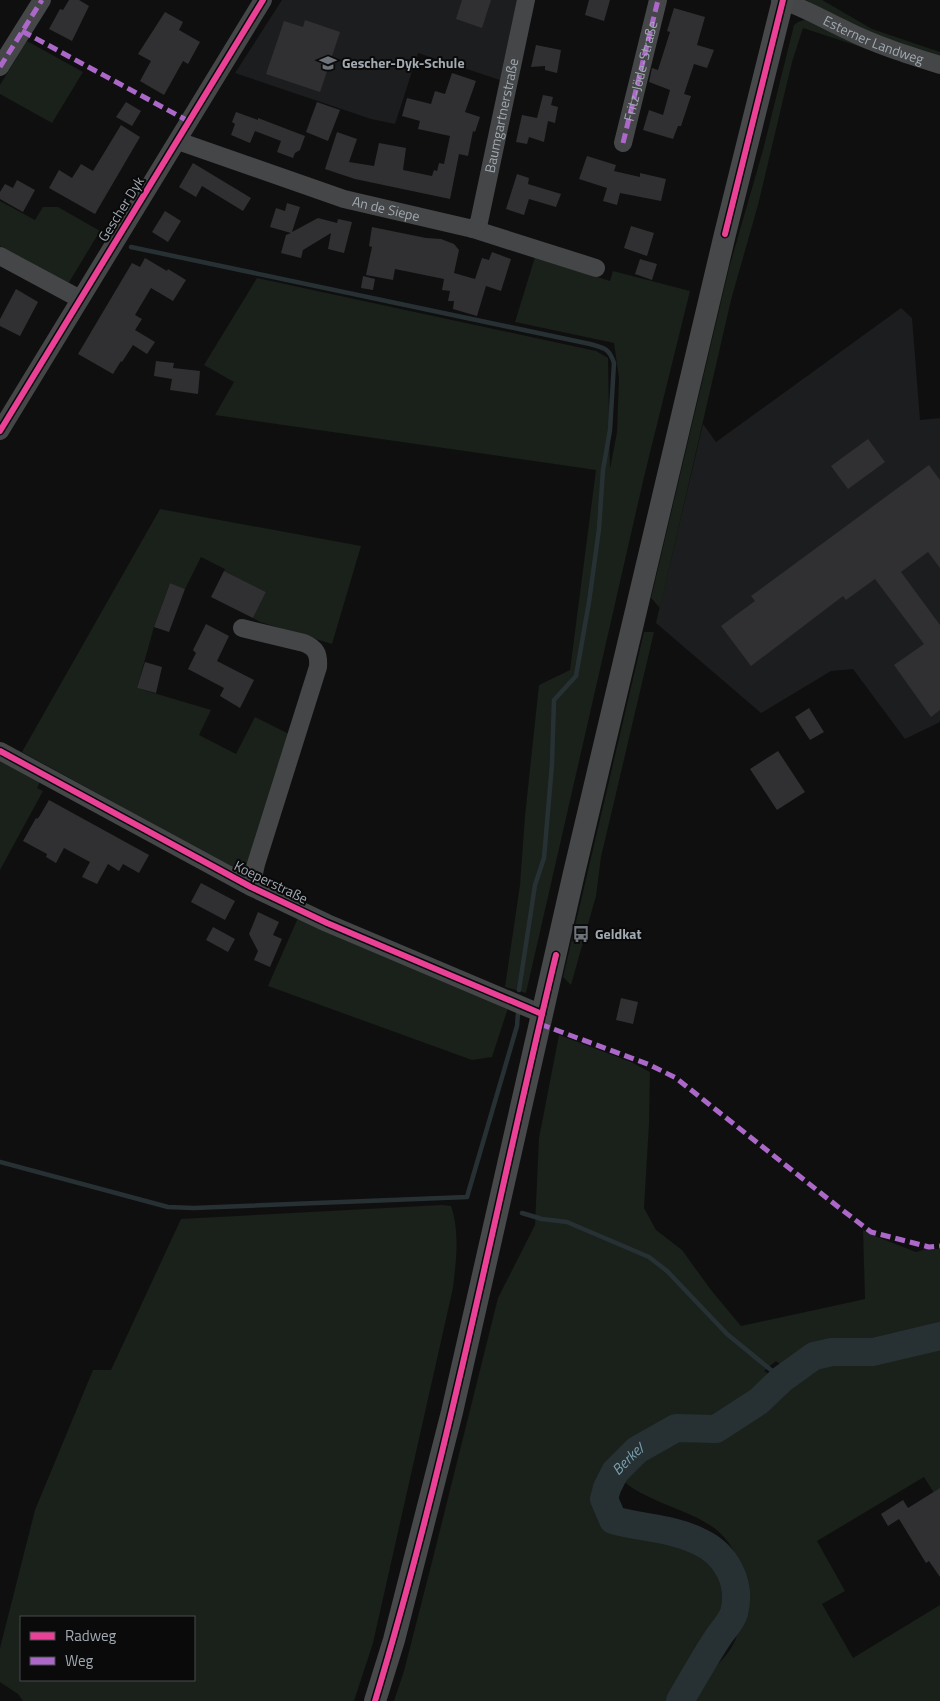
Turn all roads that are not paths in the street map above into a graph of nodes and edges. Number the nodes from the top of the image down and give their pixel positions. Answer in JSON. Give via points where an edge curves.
{"nodes":[{"id":1,"x":42,"y":0,"type":"edge"},
{"id":2,"x":263,"y":0,"type":"edge"},
{"id":3,"x":526,"y":0,"type":"edge"},
{"id":4,"x":658,"y":0,"type":"edge"},
{"id":5,"x":782,"y":0,"type":"edge"},
{"id":6,"x":940,"y":65,"type":"edge"},
{"id":7,"x":0,"y":67,"type":"edge"},
{"id":8,"x":178,"y":141,"type":"junction"},
{"id":9,"x":623,"y":143,"type":"dead end"},
{"id":10,"x":473,"y":229,"type":"junction"},
{"id":11,"x":0,"y":256,"type":"edge"},
{"id":12,"x":596,"y":268,"type":"dead end"},
{"id":13,"x":80,"y":300,"type":"junction"},
{"id":14,"x":0,"y":431,"type":"edge"},
{"id":15,"x":242,"y":628,"type":"dead end"},
{"id":16,"x":0,"y":751,"type":"edge"},
{"id":17,"x":251,"y":887,"type":"junction"},
{"id":18,"x":542,"y":1014,"type":"junction"},
{"id":19,"x":375,"y":1701,"type":"edge"}],
"edges":[{"from":1,"to":7,"type":"street"},
{"from":2,"to":8,"type":"street","name":"Gescher Dyk"},
{"from":3,"to":10,"type":"street","name":"Baumgartnerstraße","via":[[479,222]]},
{"from":4,"to":9,"type":"street","name":"Fritz-Jöde-Straße"},
{"from":5,"to":6,"type":"street","name":"Esterner Landweg","via":[[847,31]]},
{"from":5,"to":18,"type":"main road"},
{"from":8,"to":10,"type":"street","name":"An de Siepe","via":[[344,199]]},
{"from":8,"to":13,"type":"street","name":"Gescher Dyk"},
{"from":10,"to":12,"type":"street","name":"An de Siepe"},
{"from":11,"to":13,"type":"street"},
{"from":13,"to":14,"type":"street","name":"Gescher Dyk"},
{"from":15,"to":17,"type":"street","via":[[312,646],[319,657]]},
{"from":16,"to":17,"type":"street","name":"Koeperstraße"},
{"from":17,"to":18,"type":"street","name":"Koeperstraße","via":[[336,927]]},
{"from":18,"to":19,"type":"main road","via":[[452,1412],[394,1640]]}]}
